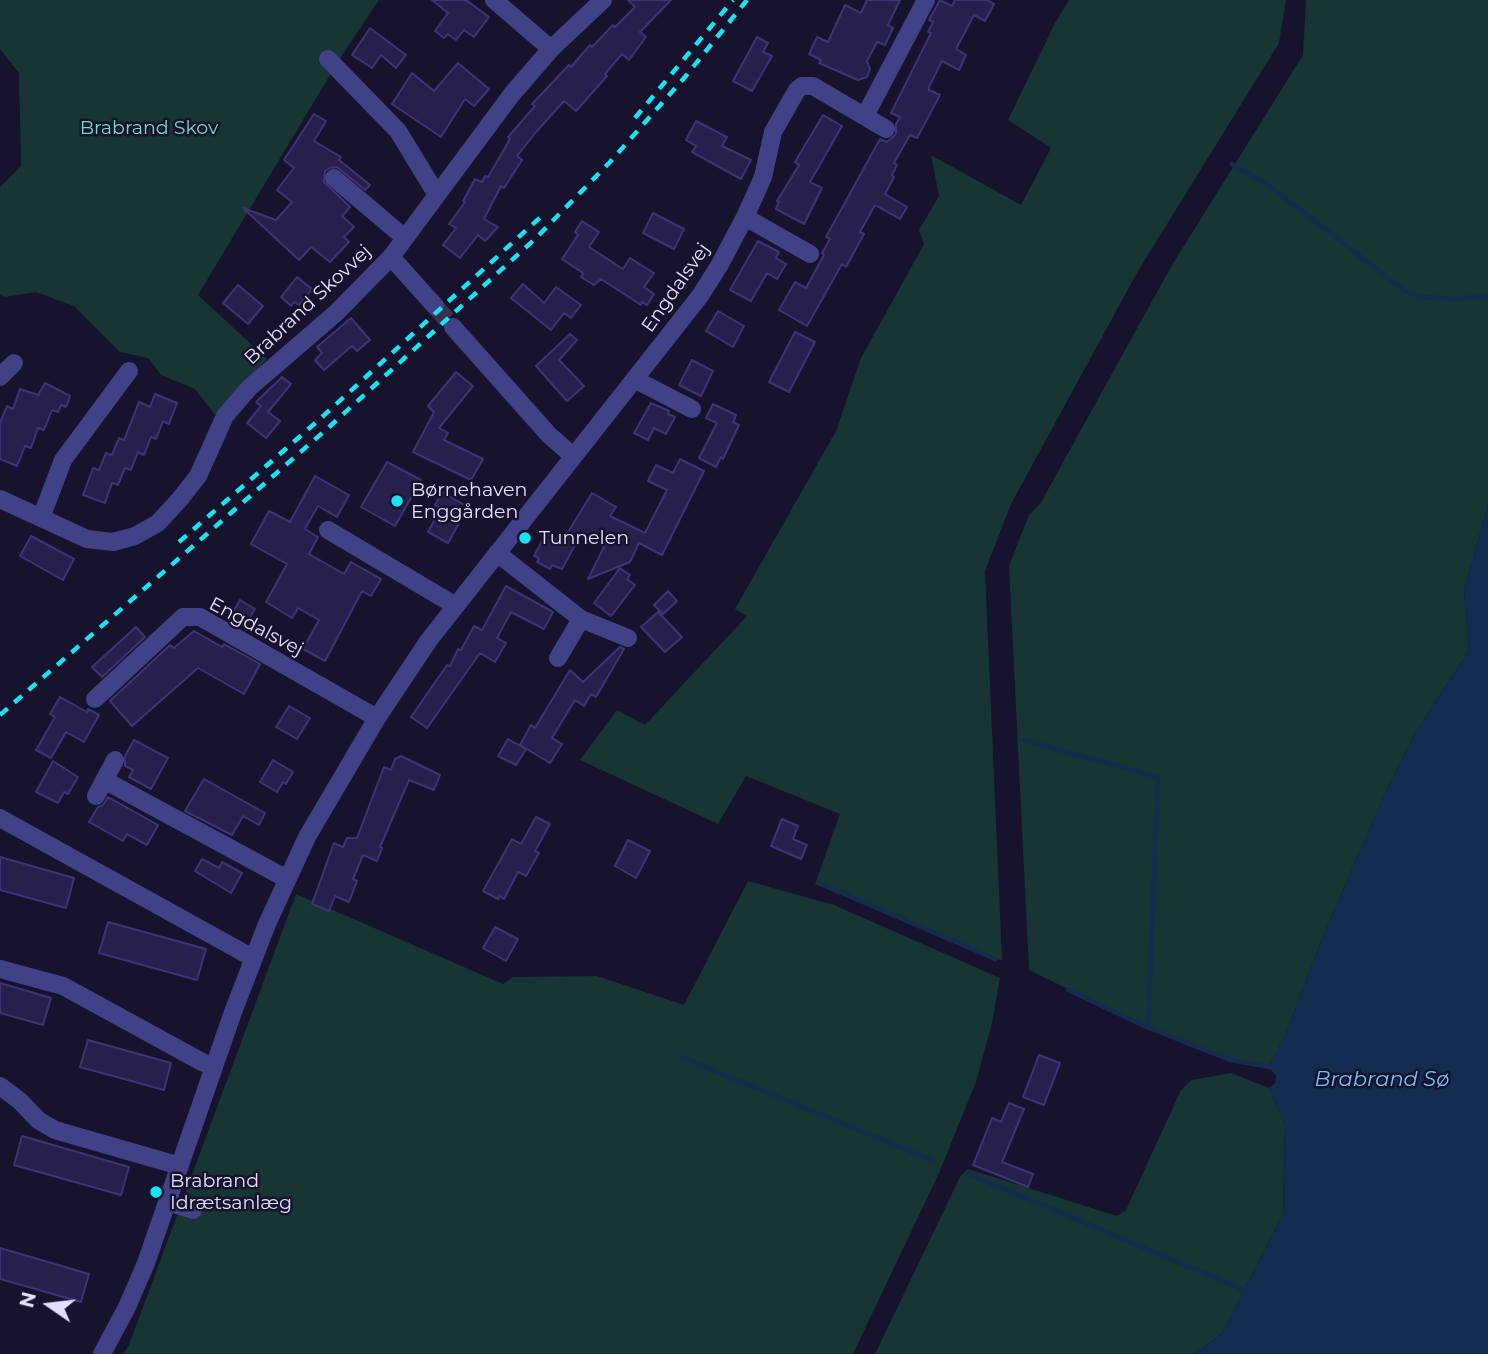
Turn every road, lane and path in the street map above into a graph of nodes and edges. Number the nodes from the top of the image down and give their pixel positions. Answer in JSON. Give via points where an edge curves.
{"nodes":[{"id":1,"x":494,"y":0,"type":"edge"},
{"id":2,"x":603,"y":0,"type":"edge"},
{"id":3,"x":926,"y":0,"type":"edge"},
{"id":4,"x":551,"y":49,"type":"junction"},
{"id":5,"x":328,"y":59,"type":"dead end"},
{"id":6,"x":865,"y":116,"type":"junction"},
{"id":7,"x":886,"y":128,"type":"dead end"},
{"id":8,"x":334,"y":178,"type":"dead end"},
{"id":9,"x":437,"y":195,"type":"junction"},
{"id":10,"x":745,"y":218,"type":"junction"},
{"id":11,"x":405,"y":238,"type":"junction"},
{"id":12,"x":810,"y":254,"type":"dead end"},
{"id":13,"x":391,"y":257,"type":"junction"},
{"id":14,"x":435,"y":306,"type":"tunnel mouth"},
{"id":15,"x":459,"y":333,"type":"tunnel mouth"},
{"id":16,"x":14,"y":363,"type":"dead end"},
{"id":17,"x":129,"y":371,"type":"dead end"},
{"id":18,"x":0,"y":377,"type":"edge"},
{"id":19,"x":636,"y":380,"type":"junction"},
{"id":20,"x":692,"y":409,"type":"dead end"},
{"id":21,"x":573,"y":456,"type":"junction"},
{"id":22,"x":0,"y":499,"type":"edge"},
{"id":23,"x":41,"y":518,"type":"junction"},
{"id":24,"x":328,"y":530,"type":"dead end"},
{"id":25,"x":497,"y":553,"type":"junction"},
{"id":26,"x":456,"y":606,"type":"junction"},
{"id":27,"x":581,"y":619,"type":"junction"},
{"id":28,"x":628,"y":638,"type":"dead end"},
{"id":29,"x":558,"y":658,"type":"dead end"},
{"id":30,"x":94,"y":699,"type":"dead end"},
{"id":31,"x":376,"y":718,"type":"junction"},
{"id":32,"x":115,"y":760,"type":"dead end"},
{"id":33,"x":0,"y":818,"type":"edge"},
{"id":34,"x":287,"y":879,"type":"junction"},
{"id":35,"x":253,"y":958,"type":"junction"},
{"id":36,"x":0,"y":969,"type":"edge"},
{"id":37,"x":214,"y":1067,"type":"junction"},
{"id":38,"x":0,"y":1086,"type":"edge"},
{"id":39,"x":180,"y":1166,"type":"junction"},
{"id":40,"x":167,"y":1202,"type":"junction"},
{"id":41,"x":193,"y":1210,"type":"dead end"},
{"id":42,"x":102,"y":1354,"type":"edge"}],
"edges":[{"from":1,"to":4,"type":"street"},
{"from":2,"to":4,"type":"street","name":"Brabrand Skovvej"},
{"from":3,"to":6,"type":"street"},
{"from":4,"to":9,"type":"street","name":"Brabrand Skovvej"},
{"from":5,"to":9,"type":"street","via":[[398,131]]},
{"from":6,"to":7,"type":"street","name":"Engdalsvej"},
{"from":6,"to":10,"type":"street","name":"Engdalsvej","via":[[813,86],[797,90],[773,131],[763,177]]},
{"from":8,"to":11,"type":"street"},
{"from":9,"to":11,"type":"street","name":"Brabrand Skovvej"},
{"from":10,"to":12,"type":"street"},
{"from":10,"to":19,"type":"street","name":"Engdalsvej","via":[[700,296]]},
{"from":11,"to":13,"type":"street","name":"Brabrand Skovvej"},
{"from":13,"to":14,"type":"street"},
{"from":13,"to":23,"type":"street","name":"Brabrand Skovvej","via":[[337,313],[248,388],[225,416],[198,476],[158,523],[113,542],[87,539]]},
{"from":15,"to":21,"type":"street"},
{"from":16,"to":18,"type":"street"},
{"from":17,"to":23,"type":"street","via":[[63,460]]},
{"from":19,"to":20,"type":"street"},
{"from":19,"to":21,"type":"street","name":"Engdalsvej"},
{"from":21,"to":25,"type":"street","name":"Engdalsvej"},
{"from":22,"to":23,"type":"street"},
{"from":24,"to":26,"type":"street"},
{"from":25,"to":26,"type":"street","name":"Engdalsvej"},
{"from":25,"to":27,"type":"street"},
{"from":26,"to":31,"type":"street","name":"Engdalsvej"},
{"from":27,"to":28,"type":"street"},
{"from":27,"to":29,"type":"street"},
{"from":30,"to":31,"type":"street","name":"Engdalsvej","via":[[183,617],[200,617]]},
{"from":31,"to":34,"type":"street","name":"Engdalsvej"},
{"from":32,"to":34,"type":"street","via":[[100,788]]},
{"from":33,"to":35,"type":"street"},
{"from":34,"to":35,"type":"street","name":"Engdalsvej"},
{"from":35,"to":37,"type":"street","name":"Engdalsvej"},
{"from":36,"to":37,"type":"street","via":[[63,986]]},
{"from":37,"to":39,"type":"street","name":"Engdalsvej"},
{"from":38,"to":39,"type":"street","via":[[55,1130]]},
{"from":39,"to":40,"type":"street","name":"Engdalsvej"},
{"from":40,"to":41,"type":"street"},
{"from":40,"to":42,"type":"street","name":"Engdalsvej","via":[[141,1274]]}]}
